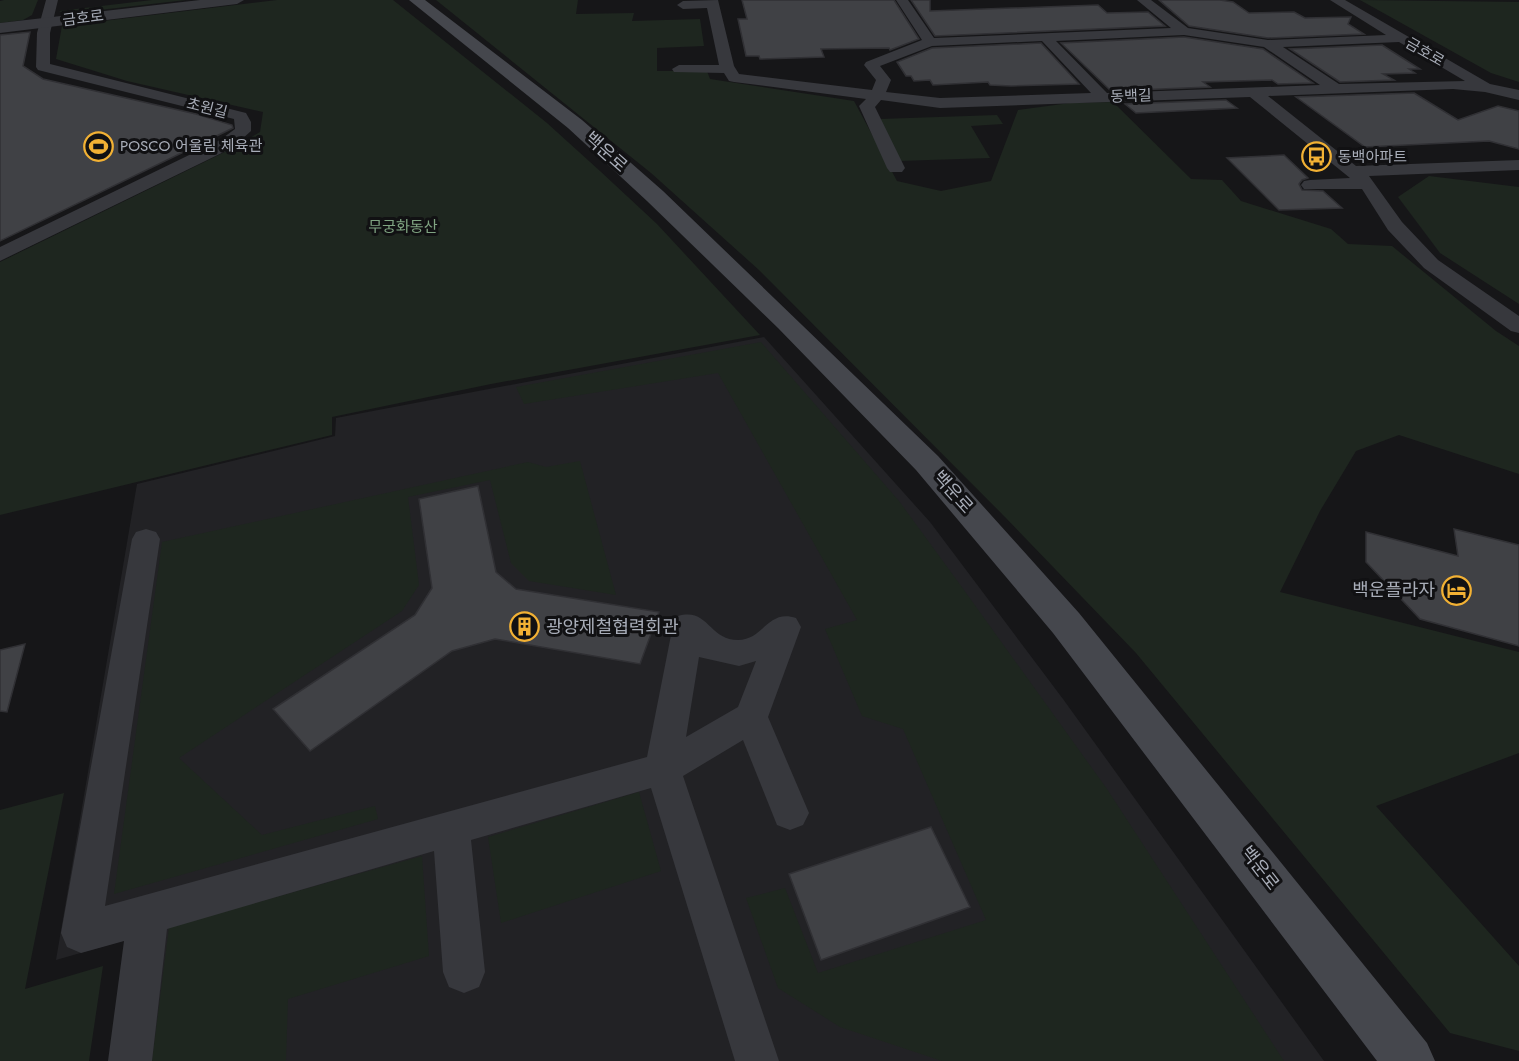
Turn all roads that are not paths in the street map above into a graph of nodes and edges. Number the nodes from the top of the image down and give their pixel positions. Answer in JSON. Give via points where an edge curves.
{"nodes":[{"id":1,"x":52,"y":0,"type":"edge"},
{"id":2,"x":237,"y":0,"type":"edge"},
{"id":3,"x":416,"y":0,"type":"edge"},
{"id":4,"x":902,"y":0,"type":"edge"},
{"id":5,"x":1143,"y":0,"type":"edge"},
{"id":6,"x":1336,"y":0,"type":"edge"},
{"id":7,"x":712,"y":2,"type":"edge"},
{"id":8,"x":683,"y":5,"type":"dead end"},
{"id":9,"x":45,"y":22,"type":"junction"},
{"id":10,"x":0,"y":28,"type":"edge"},
{"id":11,"x":1184,"y":32,"type":"junction"},
{"id":12,"x":1045,"y":37,"type":"junction"},
{"id":13,"x":1402,"y":38,"type":"junction"},
{"id":14,"x":930,"y":42,"type":"junction"},
{"id":15,"x":1268,"y":44,"type":"junction"},
{"id":16,"x":679,"y":69,"type":"dead end"},
{"id":17,"x":729,"y":69,"type":"junction"},
{"id":18,"x":1485,"y":87,"type":"junction"},
{"id":19,"x":1336,"y":89,"type":"junction"},
{"id":20,"x":1254,"y":92,"type":"junction"},
{"id":21,"x":1519,"y":95,"type":"edge"},
{"id":22,"x":877,"y":96,"type":"junction"},
{"id":23,"x":1102,"y":97,"type":"junction"},
{"id":24,"x":1519,"y":165,"type":"edge"},
{"id":25,"x":896,"y":168,"type":"dead end"},
{"id":26,"x":1360,"y":177,"type":"junction"},
{"id":27,"x":1310,"y":185,"type":"dead end"},
{"id":28,"x":0,"y":255,"type":"edge"},
{"id":29,"x":1519,"y":326,"type":"edge"},
{"id":30,"x":146,"y":538,"type":"dead end"},
{"id":31,"x":751,"y":717,"type":"junction"},
{"id":32,"x":663,"y":769,"type":"junction"},
{"id":33,"x":790,"y":813,"type":"dead end"},
{"id":34,"x":451,"y":829,"type":"junction"},
{"id":35,"x":148,"y":914,"type":"junction"},
{"id":36,"x":464,"y":972,"type":"dead end"},
{"id":37,"x":130,"y":1061,"type":"edge"},
{"id":38,"x":757,"y":1061,"type":"edge"},
{"id":39,"x":1409,"y":1061,"type":"edge"}],
"edges":[{"from":1,"to":9,"type":"street"},
{"from":2,"to":9,"type":"street","name":"금호로"},
{"from":3,"to":39,"type":"main road","name":"백운로","via":[[575,124],[655,196],[927,463],[1127,699]]},
{"from":4,"to":14,"type":"street"},
{"from":5,"to":11,"type":"street"},
{"from":6,"to":13,"type":"street","name":"금호로"},
{"from":7,"to":8,"type":"street"},
{"from":7,"to":17,"type":"street"},
{"from":9,"to":10,"type":"street","name":"금호로"},
{"from":9,"to":28,"type":"street","name":"초원길","via":[[43,67],[240,116],[243,131],[226,144]]},
{"from":11,"to":12,"type":"street"},
{"from":11,"to":15,"type":"street"},
{"from":12,"to":14,"type":"street"},
{"from":12,"to":23,"type":"street"},
{"from":13,"to":15,"type":"street"},
{"from":13,"to":18,"type":"street","name":"금호로"},
{"from":14,"to":22,"type":"street","via":[[871,65],[884,80]]},
{"from":15,"to":19,"type":"street"},
{"from":16,"to":17,"type":"street"},
{"from":17,"to":22,"type":"street","name":"동백길","via":[[734,78]]},
{"from":18,"to":19,"type":"street","name":"동백길"},
{"from":18,"to":21,"type":"street","name":"금호로"},
{"from":19,"to":20,"type":"street","name":"동백길"},
{"from":20,"to":23,"type":"street","name":"동백길"},
{"from":20,"to":26,"type":"street"},
{"from":22,"to":23,"type":"street","name":"동백길","via":[[940,103]]},
{"from":22,"to":25,"type":"street","via":[[867,106]]},
{"from":24,"to":26,"type":"street"},
{"from":26,"to":27,"type":"street"},
{"from":26,"to":29,"type":"street","via":[[1395,226],[1431,264]]},
{"from":30,"to":35,"type":"street","via":[[81,933]]},
{"from":31,"to":32,"type":"street"},
{"from":31,"to":32,"type":"street","via":[[785,627],[763,646],[739,653],[710,647],[689,625]]},
{"from":31,"to":33,"type":"street"},
{"from":32,"to":34,"type":"street"},
{"from":32,"to":38,"type":"street"},
{"from":34,"to":35,"type":"street"},
{"from":34,"to":36,"type":"street"},
{"from":35,"to":37,"type":"street"}]}
